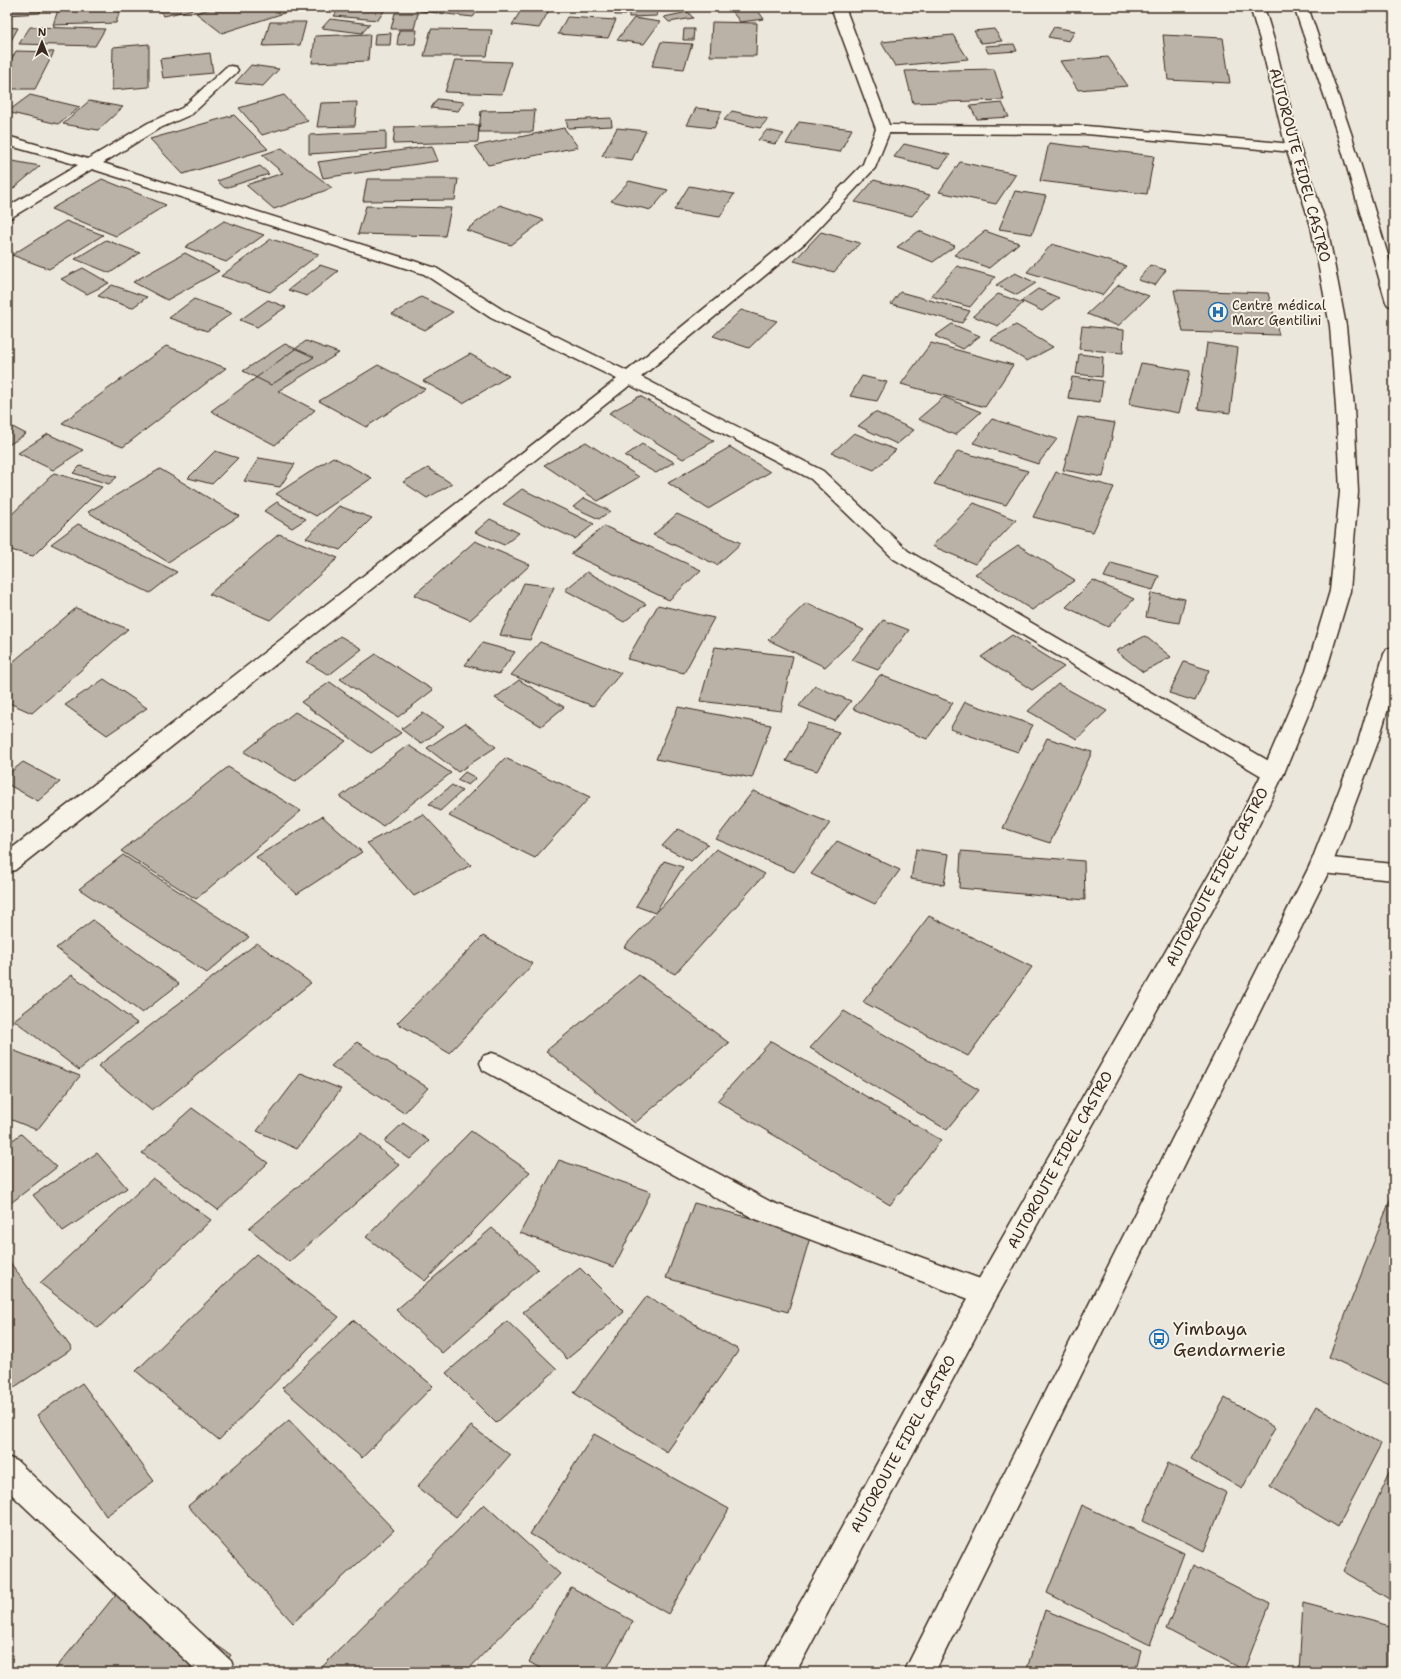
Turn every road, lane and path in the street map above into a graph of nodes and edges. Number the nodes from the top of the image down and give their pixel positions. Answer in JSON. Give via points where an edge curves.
{"nodes":[{"id":1,"x":838,"y":7,"type":"edge"},
{"id":2,"x":1257,"y":7,"type":"edge"},
{"id":3,"x":1301,"y":7,"type":"edge"},
{"id":4,"x":231,"y":70,"type":"dead end"},
{"id":5,"x":883,"y":129,"type":"junction"},
{"id":6,"x":7,"y":140,"type":"edge"},
{"id":7,"x":1293,"y":148,"type":"junction"},
{"id":8,"x":91,"y":164,"type":"junction"},
{"id":9,"x":7,"y":214,"type":"edge"},
{"id":10,"x":1394,"y":302,"type":"edge"},
{"id":11,"x":630,"y":378,"type":"junction"},
{"id":12,"x":1394,"y":654,"type":"edge"},
{"id":13,"x":1272,"y":773,"type":"junction"},
{"id":14,"x":7,"y":864,"type":"edge"},
{"id":15,"x":1321,"y":865,"type":"junction"},
{"id":16,"x":1394,"y":872,"type":"edge"},
{"id":17,"x":492,"y":1063,"type":"dead end"},
{"id":18,"x":985,"y":1293,"type":"junction"},
{"id":19,"x":7,"y":1471,"type":"edge"},
{"id":20,"x":220,"y":1672,"type":"edge"},
{"id":21,"x":779,"y":1672,"type":"edge"},
{"id":22,"x":919,"y":1672,"type":"edge"}],
"edges":[{"from":1,"to":5,"type":"main road"},
{"from":2,"to":7,"type":"main road","name":"AUTOROUTE FIDEL CASTRO","via":[[1268,40]]},
{"from":3,"to":10,"type":"main road","via":[[1344,133]]},
{"from":4,"to":8,"type":"main road","via":[[187,111],[152,126]]},
{"from":5,"to":7,"type":"main road","via":[[1086,130]]},
{"from":5,"to":11,"type":"main road","via":[[870,165],[800,238]]},
{"from":6,"to":8,"type":"main road"},
{"from":7,"to":13,"type":"main road","name":"AUTOROUTE FIDEL CASTRO","via":[[1319,226],[1338,326],[1349,492],[1340,590],[1316,671]]},
{"from":8,"to":9,"type":"main road"},
{"from":8,"to":11,"type":"main road","via":[[430,271],[497,314]]},
{"from":11,"to":13,"type":"main road","via":[[817,475],[901,555]]},
{"from":11,"to":14,"type":"main road"},
{"from":12,"to":15,"type":"main road","via":[[1368,742]]},
{"from":13,"to":18,"type":"main road","name":"AUTOROUTE FIDEL CASTRO","via":[[1240,841]]},
{"from":15,"to":16,"type":"main road"},
{"from":15,"to":22,"type":"main road"},
{"from":17,"to":18,"type":"main road","via":[[762,1210]]},
{"from":18,"to":21,"type":"main road","name":"AUTOROUTE FIDEL CASTRO"},
{"from":19,"to":20,"type":"main road"}]}
